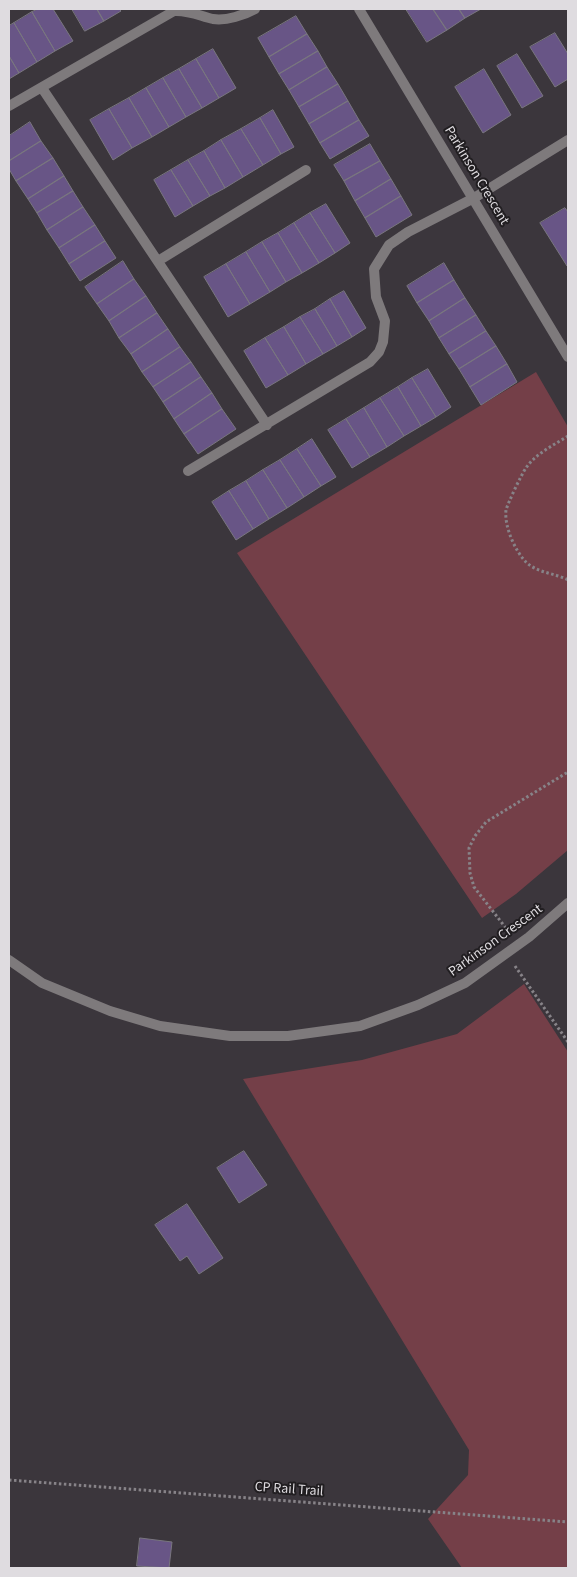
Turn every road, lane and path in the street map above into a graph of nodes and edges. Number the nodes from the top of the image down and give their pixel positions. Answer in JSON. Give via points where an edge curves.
{"nodes":[{"id":1,"x":255,"y":9,"type":"edge"},
{"id":2,"x":360,"y":9,"type":"edge"},
{"id":3,"x":42,"y":88,"type":"junction"},
{"id":4,"x":9,"y":106,"type":"edge"},
{"id":5,"x":568,"y":140,"type":"edge"},
{"id":6,"x":306,"y":170,"type":"dead end"},
{"id":7,"x":474,"y":198,"type":"junction"},
{"id":8,"x":158,"y":261,"type":"junction"},
{"id":9,"x":568,"y":357,"type":"edge"},
{"id":10,"x":267,"y":425,"type":"junction"},
{"id":11,"x":568,"y":436,"type":"edge"},
{"id":12,"x":188,"y":472,"type":"dead end"},
{"id":13,"x":568,"y":580,"type":"edge"},
{"id":14,"x":568,"y":772,"type":"edge"},
{"id":15,"x":568,"y":903,"type":"edge"},
{"id":16,"x":518,"y":944,"type":"junction"},
{"id":17,"x":506,"y":953,"type":"junction"},
{"id":18,"x":9,"y":960,"type":"edge"},
{"id":19,"x":568,"y":1042,"type":"edge"},
{"id":20,"x":9,"y":1480,"type":"edge"},
{"id":21,"x":568,"y":1522,"type":"edge"}],
"edges":[{"from":1,"to":3,"type":"street","via":[[216,20],[183,10],[174,11]]},
{"from":2,"to":7,"type":"street","name":"Parkinson Crescent"},
{"from":3,"to":4,"type":"street"},
{"from":3,"to":8,"type":"street"},
{"from":5,"to":7,"type":"street"},
{"from":6,"to":8,"type":"street"},
{"from":7,"to":9,"type":"street","name":"Parkinson Crescent"},
{"from":7,"to":10,"type":"street","via":[[408,232],[389,245],[381,256],[374,269],[374,282],[385,332],[379,352],[370,362]]},
{"from":8,"to":10,"type":"street"},
{"from":10,"to":12,"type":"street"},
{"from":11,"to":13,"type":"path","via":[[538,455],[526,468],[511,497],[506,516],[512,541],[528,563]]},
{"from":14,"to":16,"type":"path","via":[[486,822],[470,848],[470,873],[474,887]]},
{"from":15,"to":16,"type":"street","name":"Parkinson Crescent"},
{"from":16,"to":17,"type":"street","name":"Parkinson Crescent"},
{"from":17,"to":18,"type":"street","name":"Parkinson Crescent","via":[[465,983],[418,1005],[360,1026],[288,1036],[230,1036],[160,1026],[110,1011],[42,983]]},
{"from":17,"to":19,"type":"path"},
{"from":20,"to":21,"type":"path","name":"CP Rail Trail"}]}
